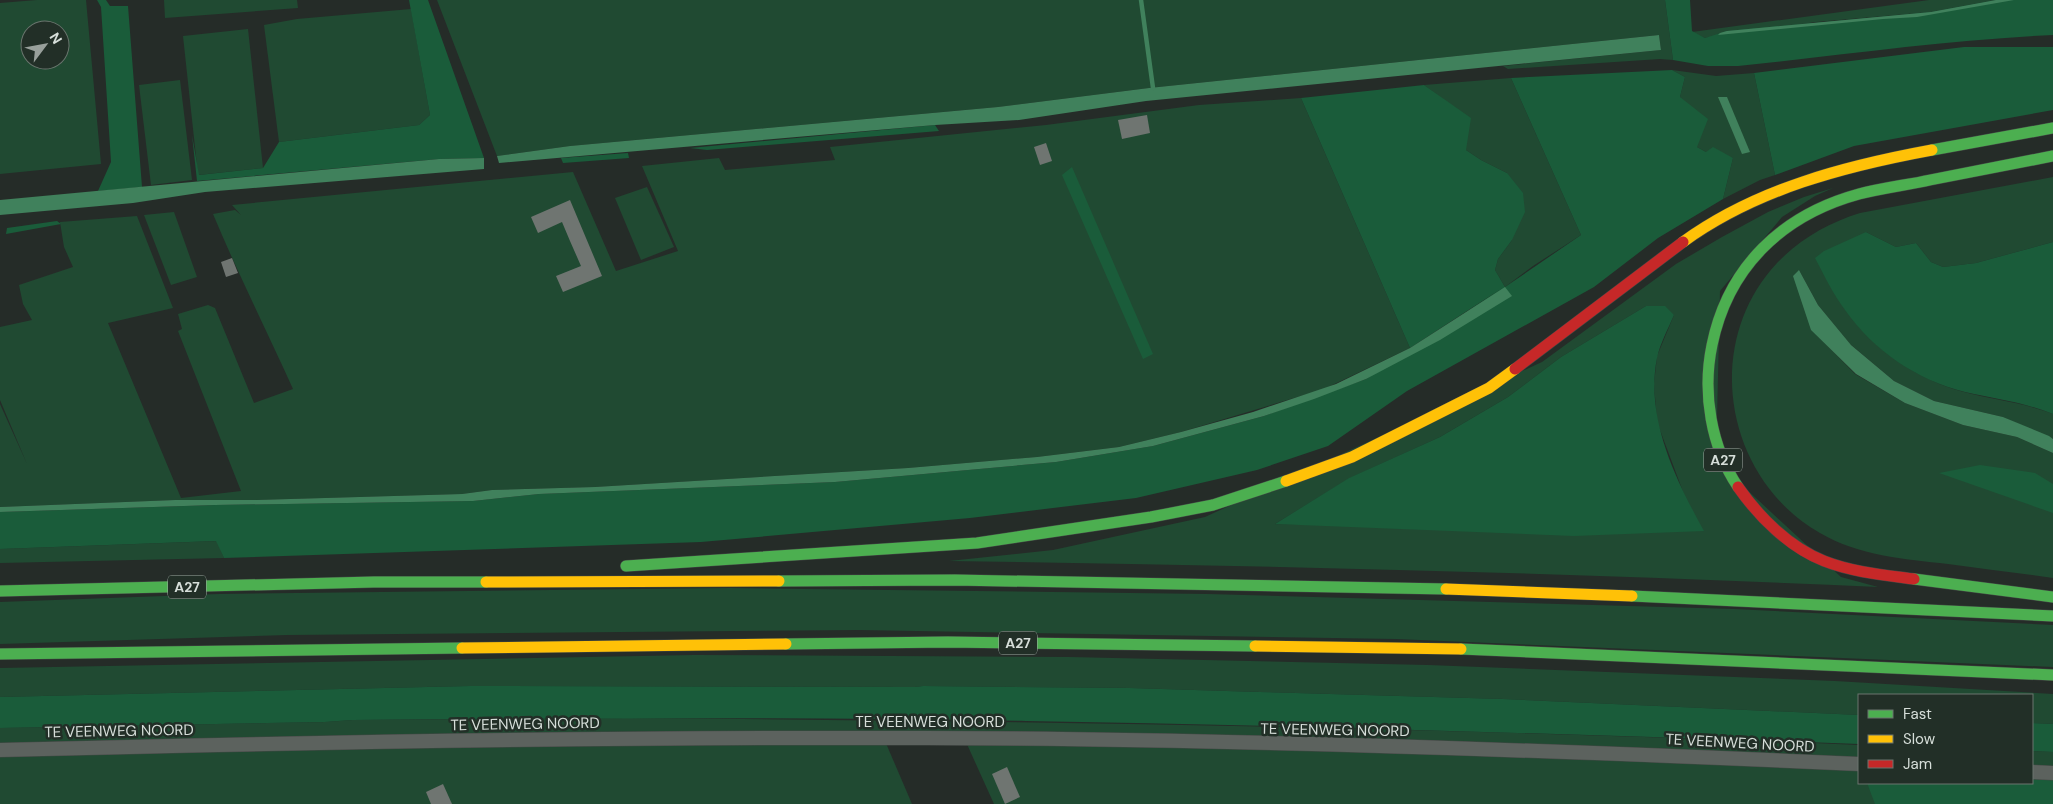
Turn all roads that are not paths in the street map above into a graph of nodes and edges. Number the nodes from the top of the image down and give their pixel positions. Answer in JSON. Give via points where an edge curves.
{"nodes":[{"id":1,"x":2053,"y":128,"type":"edge"},
{"id":2,"x":2053,"y":156,"type":"edge"},
{"id":3,"x":613,"y":566,"type":"dead end"},
{"id":4,"x":553,"y":570,"type":"dead end"},
{"id":5,"x":374,"y":582,"type":"junction"},
{"id":6,"x":0,"y":592,"type":"edge"},
{"id":7,"x":2053,"y":597,"type":"edge"},
{"id":8,"x":2053,"y":616,"type":"edge"},
{"id":9,"x":0,"y":654,"type":"edge"},
{"id":10,"x":2053,"y":675,"type":"edge"},
{"id":11,"x":0,"y":750,"type":"edge"},
{"id":12,"x":1858,"y":764,"type":"edge"},
{"id":13,"x":2033,"y":772,"type":"edge"},
{"id":14,"x":2053,"y":773,"type":"edge"}],
"edges":[{"from":1,"to":3,"type":"highway","via":[[1837,171],[1791,185],[1746,205],[1655,262],[1489,388],[1352,457],[1245,496],[1151,517],[977,543]]},
{"from":2,"to":7,"type":"highway","number":"A27","via":[[1859,194],[1832,203],[1782,231],[1760,249],[1722,305],[1713,332],[1707,391],[1711,419],[1729,474],[1771,525],[1794,543],[1841,566]]},
{"from":4,"to":5,"type":"highway","number":"A27"},
{"from":5,"to":6,"type":"highway","number":"A27"},
{"from":5,"to":8,"type":"highway","number":"A27","via":[[955,580],[1506,590]]},
{"from":9,"to":10,"type":"highway","number":"A27","via":[[948,642],[1503,650]]},
{"from":11,"to":12,"type":"street","name":"TE VEENWEG NOORD","via":[[562,740],[932,738],[1589,752]]},
{"from":13,"to":14,"type":"street"}]}
